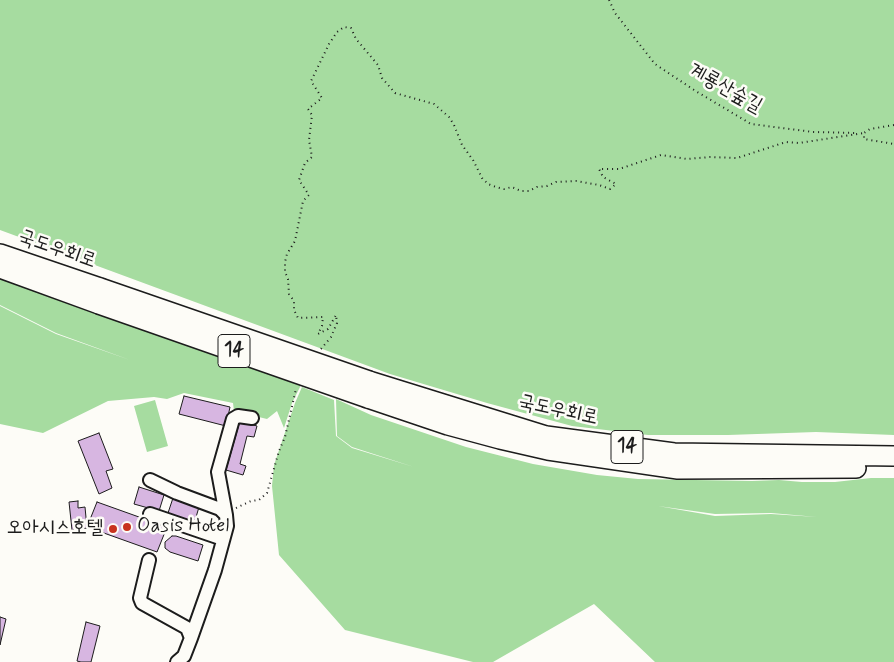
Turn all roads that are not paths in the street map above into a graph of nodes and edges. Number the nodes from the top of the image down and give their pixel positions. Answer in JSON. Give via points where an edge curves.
{"nodes":[{"id":1,"x":0,"y":254,"type":"edge"},
{"id":2,"x":0,"y":268,"type":"edge"},
{"id":3,"x":100,"y":296,"type":"junction"},
{"id":4,"x":368,"y":390,"type":"junction"},
{"id":5,"x":252,"y":418,"type":"dead end"},
{"id":6,"x":894,"y":456,"type":"edge"},
{"id":7,"x":894,"y":468,"type":"edge"},
{"id":8,"x":150,"y":480,"type":"dead end"},
{"id":9,"x":150,"y":514,"type":"dead end"},
{"id":10,"x":226,"y":516,"type":"junction"},
{"id":11,"x":223,"y":539,"type":"junction"},
{"id":12,"x":149,"y":560,"type":"dead end"},
{"id":13,"x":191,"y":638,"type":"junction"},
{"id":14,"x":177,"y":662,"type":"edge"}],
"edges":[{"from":1,"to":3,"type":"highway","name":"국도우회로","number":"14"},
{"from":2,"to":3,"type":"highway","name":"국도우회로","number":"14"},
{"from":3,"to":4,"type":"highway","number":"14","bridge":true},
{"from":4,"to":6,"type":"highway","name":"국도우회로","number":"14","via":[[546,436],[674,453]]},
{"from":4,"to":7,"type":"highway","name":"국도우회로","number":"14","via":[[448,425],[548,450],[678,469]]},
{"from":5,"to":10,"type":"street","via":[[238,416],[233,419],[218,472]]},
{"from":8,"to":10,"type":"street","via":[[220,509]]},
{"from":9,"to":11,"type":"street"},
{"from":10,"to":11,"type":"street"},
{"from":11,"to":13,"type":"street"},
{"from":12,"to":13,"type":"street","via":[[140,598],[142,603],[187,628]]},
{"from":13,"to":14,"type":"street","via":[[184,656]]}]}
